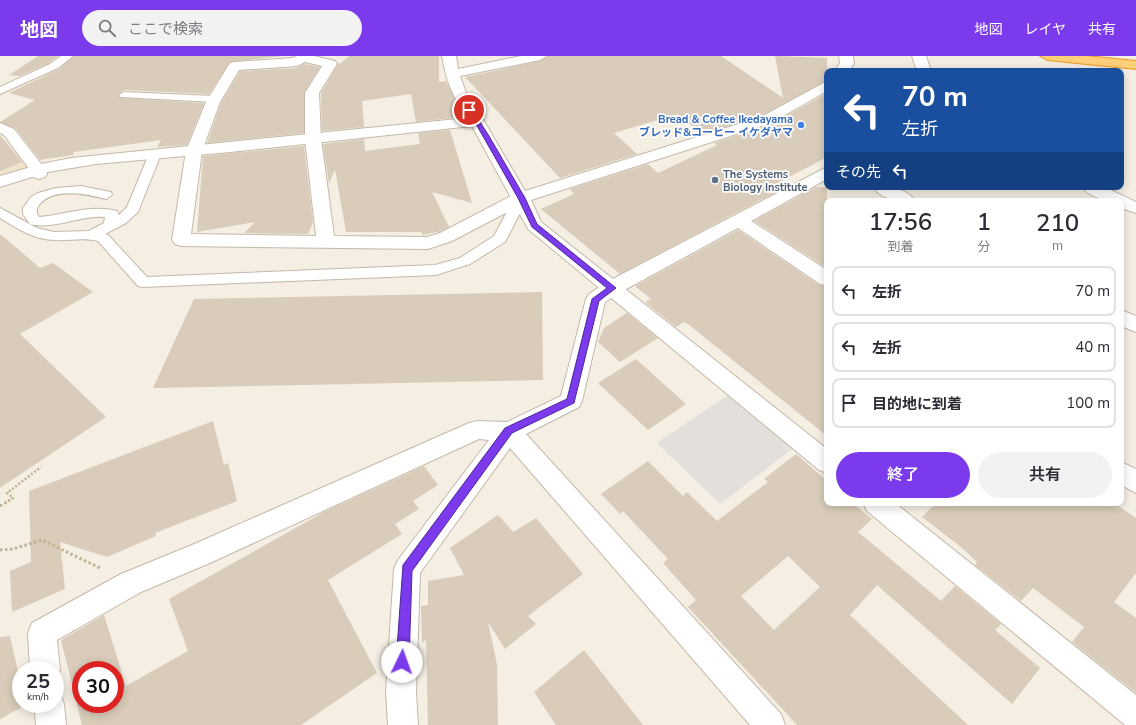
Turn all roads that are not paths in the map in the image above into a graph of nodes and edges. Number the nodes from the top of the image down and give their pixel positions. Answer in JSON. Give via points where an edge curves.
{"nodes":[{"id":1,"x":68,"y":56,"type":"edge"},
{"id":2,"x":449,"y":56,"type":"edge"},
{"id":3,"x":540,"y":56,"type":"edge"},
{"id":4,"x":846,"y":56,"type":"edge"},
{"id":5,"x":919,"y":56,"type":"edge"},
{"id":6,"x":1047,"y":56,"type":"edge"},
{"id":7,"x":303,"y":57,"type":"edge"},
{"id":8,"x":1136,"y":65,"type":"edge"},
{"id":9,"x":844,"y":68,"type":"edge"},
{"id":10,"x":923,"y":68,"type":"edge"},
{"id":11,"x":452,"y":74,"type":"junction"},
{"id":12,"x":3,"y":87,"type":"edge"},
{"id":13,"x":824,"y":87,"type":"edge"},
{"id":14,"x":124,"y":95,"type":"dead end"},
{"id":15,"x":214,"y":100,"type":"junction"},
{"id":16,"x":478,"y":121,"type":"junction"},
{"id":17,"x":0,"y":127,"type":"edge"},
{"id":18,"x":313,"y":139,"type":"junction"},
{"id":19,"x":194,"y":151,"type":"junction"},
{"id":20,"x":155,"y":154,"type":"junction"},
{"id":21,"x":39,"y":172,"type":"junction"},
{"id":22,"x":824,"y":174,"type":"edge"},
{"id":23,"x":0,"y":182,"type":"edge"},
{"id":24,"x":887,"y":190,"type":"edge"},
{"id":25,"x":1097,"y":190,"type":"edge"},
{"id":26,"x":522,"y":198,"type":"junction"},
{"id":27,"x":902,"y":198,"type":"edge"},
{"id":28,"x":1114,"y":198,"type":"edge"},
{"id":29,"x":1124,"y":203,"type":"edge"},
{"id":30,"x":1136,"y":208,"type":"edge"},
{"id":31,"x":0,"y":212,"type":"edge"},
{"id":32,"x":739,"y":221,"type":"junction"},
{"id":33,"x":16,"y":222,"type":"junction"},
{"id":34,"x":110,"y":226,"type":"junction"},
{"id":35,"x":92,"y":234,"type":"junction"},
{"id":36,"x":326,"y":242,"type":"junction"},
{"id":37,"x":824,"y":277,"type":"edge"},
{"id":38,"x":612,"y":288,"type":"junction"},
{"id":39,"x":1124,"y":319,"type":"edge"},
{"id":40,"x":1136,"y":325,"type":"edge"},
{"id":41,"x":509,"y":431,"type":"junction"},
{"id":42,"x":824,"y":461,"type":"edge"},
{"id":43,"x":1124,"y":474,"type":"edge"},
{"id":44,"x":1136,"y":482,"type":"edge"},
{"id":45,"x":880,"y":506,"type":"edge"},
{"id":46,"x":44,"y":661,"type":"edge"},
{"id":47,"x":50,"y":713,"type":"edge"},
{"id":48,"x":1136,"y":714,"type":"edge"},
{"id":49,"x":51,"y":725,"type":"edge"},
{"id":50,"x":403,"y":725,"type":"edge"},
{"id":51,"x":770,"y":725,"type":"edge"}],
"edges":[{"from":1,"to":12,"type":"lane","via":[[54,66]]},
{"from":2,"to":11,"type":"street"},
{"from":3,"to":11,"type":"street"},
{"from":4,"to":9,"type":"street","via":[[847,63]]},
{"from":5,"to":10,"type":"street"},
{"from":6,"to":8,"type":"highway"},
{"from":7,"to":15,"type":"street","via":[[297,62],[235,66]]},
{"from":7,"to":18,"type":"street","via":[[330,64],[312,93]]},
{"from":11,"to":16,"type":"street","via":[[461,98]]},
{"from":13,"to":26,"type":"street","via":[[766,120]]},
{"from":14,"to":15,"type":"lane"},
{"from":15,"to":19,"type":"street"},
{"from":16,"to":18,"type":"street"},
{"from":16,"to":26,"type":"street"},
{"from":17,"to":21,"type":"street","via":[[9,132]]},
{"from":18,"to":19,"type":"street"},
{"from":18,"to":36,"type":"street"},
{"from":19,"to":20,"type":"street"},
{"from":19,"to":36,"type":"street","via":[[182,240]]},
{"from":20,"to":21,"type":"street","via":[[88,160]]},
{"from":20,"to":34,"type":"lane","via":[[133,209]]},
{"from":21,"to":23,"type":"street","via":[[18,175]]},
{"from":22,"to":32,"type":"street"},
{"from":24,"to":27,"type":"street"},
{"from":25,"to":28,"type":"street"},
{"from":26,"to":35,"type":"lane","via":[[500,239],[465,261],[436,270],[143,282],[103,238]]},
{"from":26,"to":36,"type":"street","via":[[428,243]]},
{"from":26,"to":38,"type":"street","via":[[534,225]]},
{"from":29,"to":30,"type":"street"},
{"from":31,"to":33,"type":"lane"},
{"from":32,"to":37,"type":"street"},
{"from":32,"to":38,"type":"street"},
{"from":33,"to":34,"type":"lane","via":[[17,209],[27,198],[41,190],[83,181],[101,183],[112,192],[74,188],[49,193],[36,200],[30,208],[30,214],[35,221],[46,221],[93,212],[106,213],[112,214]]},
{"from":33,"to":35,"type":"lane","via":[[33,232],[54,236]]},
{"from":34,"to":35,"type":"lane"},
{"from":38,"to":41,"type":"street","via":[[596,299],[571,401]]},
{"from":38,"to":42,"type":"street"},
{"from":39,"to":40,"type":"street"},
{"from":41,"to":46,"type":"street","via":[[477,430],[131,583],[42,633]]},
{"from":41,"to":50,"type":"street","via":[[407,569],[401,692]]},
{"from":41,"to":51,"type":"street"},
{"from":43,"to":44,"type":"street"},
{"from":45,"to":48,"type":"street"},
{"from":47,"to":49,"type":"street"}]}
